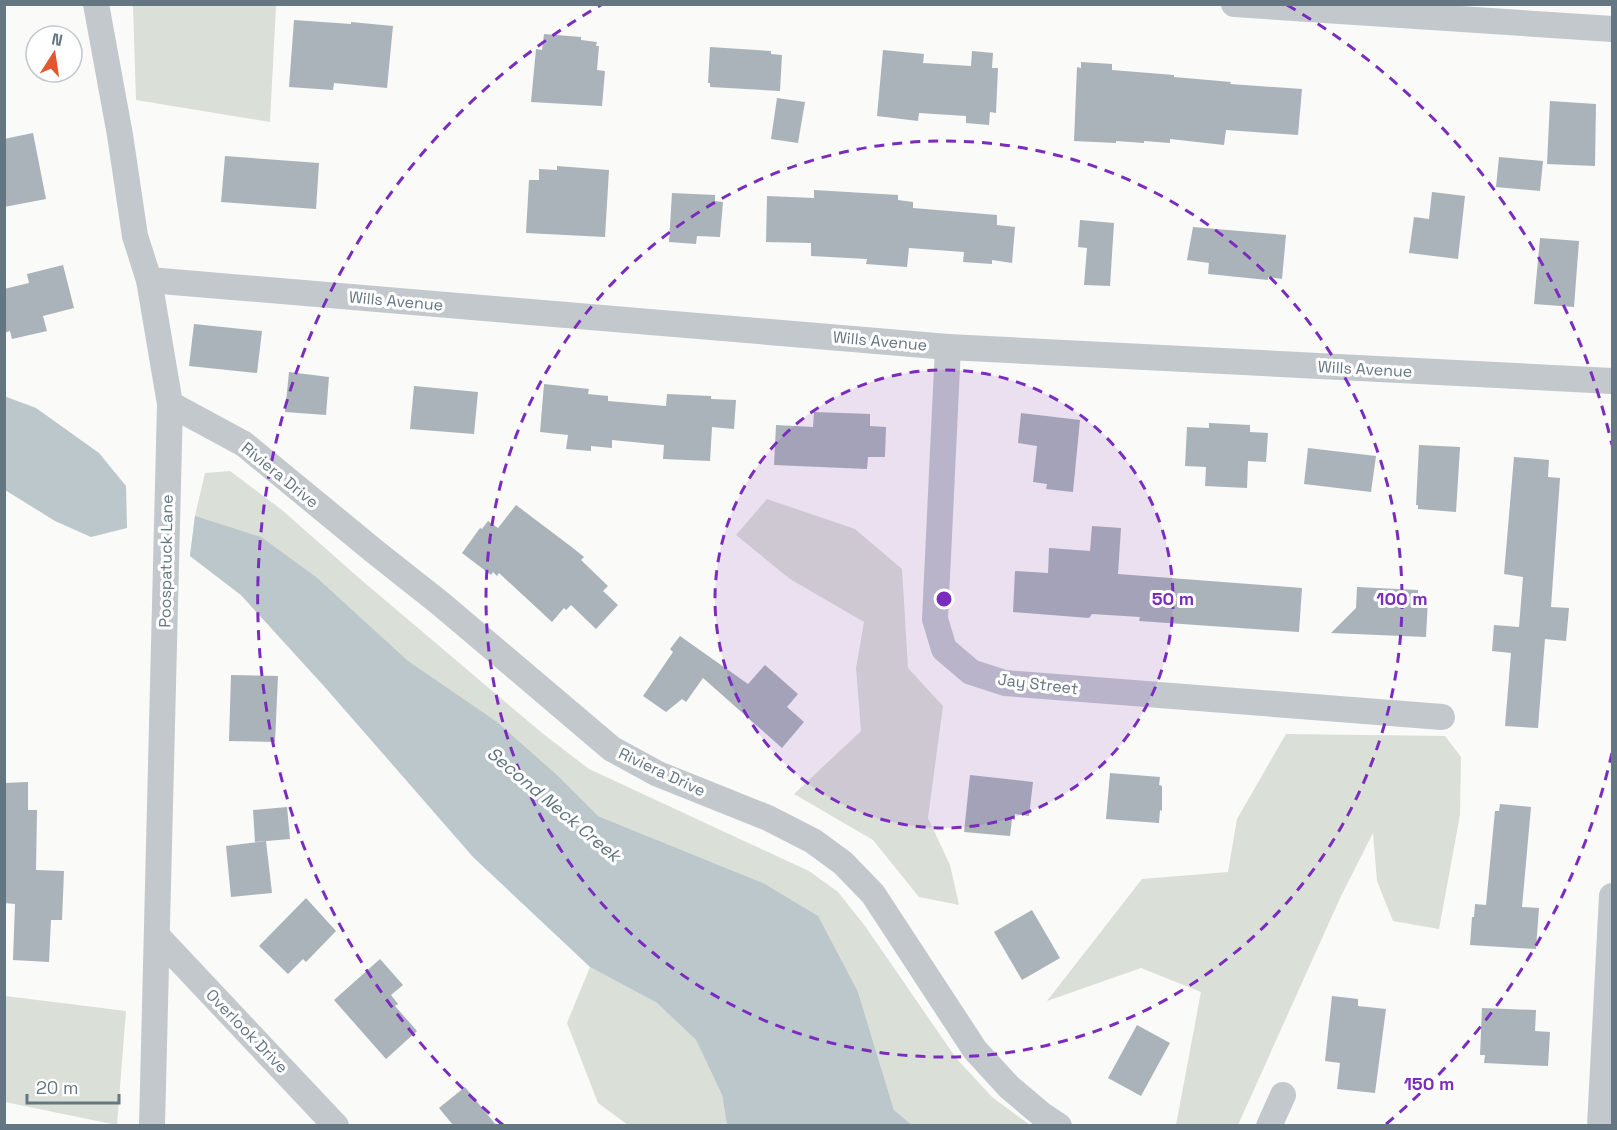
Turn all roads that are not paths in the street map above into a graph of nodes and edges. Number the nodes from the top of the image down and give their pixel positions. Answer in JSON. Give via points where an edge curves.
{"nodes":[{"id":1,"x":96,"y":4,"type":"edge"},
{"id":2,"x":1234,"y":4,"type":"edge"},
{"id":3,"x":1612,"y":29,"type":"edge"},
{"id":4,"x":149,"y":280,"type":"junction"},
{"id":5,"x":948,"y":347,"type":"junction"},
{"id":6,"x":1612,"y":381,"type":"edge"},
{"id":7,"x":170,"y":404,"type":"junction"},
{"id":8,"x":1442,"y":717,"type":"dead end"},
{"id":9,"x":1612,"y":896,"type":"edge"},
{"id":10,"x":158,"y":937,"type":"junction"},
{"id":11,"x":1608,"y":1081,"type":"edge"},
{"id":12,"x":1283,"y":1095,"type":"dead end"},
{"id":13,"x":152,"y":1125,"type":"edge"},
{"id":14,"x":336,"y":1125,"type":"edge"},
{"id":15,"x":1059,"y":1125,"type":"edge"},
{"id":16,"x":1269,"y":1125,"type":"edge"},
{"id":17,"x":1600,"y":1125,"type":"edge"}],
"edges":[{"from":1,"to":4,"type":"street","name":"Poospatuck Lane","via":[[135,236]]},
{"from":2,"to":3,"type":"street"},
{"from":4,"to":5,"type":"street","name":"Wills Avenue"},
{"from":4,"to":7,"type":"street","name":"Poospatuck Lane"},
{"from":5,"to":6,"type":"street","name":"Wills Avenue"},
{"from":5,"to":8,"type":"street","name":"Jay Street","via":[[935,619],[944,649],[971,672],[1005,683]]},
{"from":7,"to":10,"type":"street","name":"Poospatuck Lane"},
{"from":7,"to":15,"type":"street","name":"Riviera Drive","via":[[244,444],[612,749],[658,774],[768,818],[843,862],[873,894],[975,1050],[1009,1087]]},
{"from":9,"to":11,"type":"street"},
{"from":10,"to":13,"type":"street","name":"Poospatuck Lane"},
{"from":10,"to":14,"type":"street","name":"Overlook Drive"},
{"from":11,"to":17,"type":"street"},
{"from":12,"to":16,"type":"street"}]}
